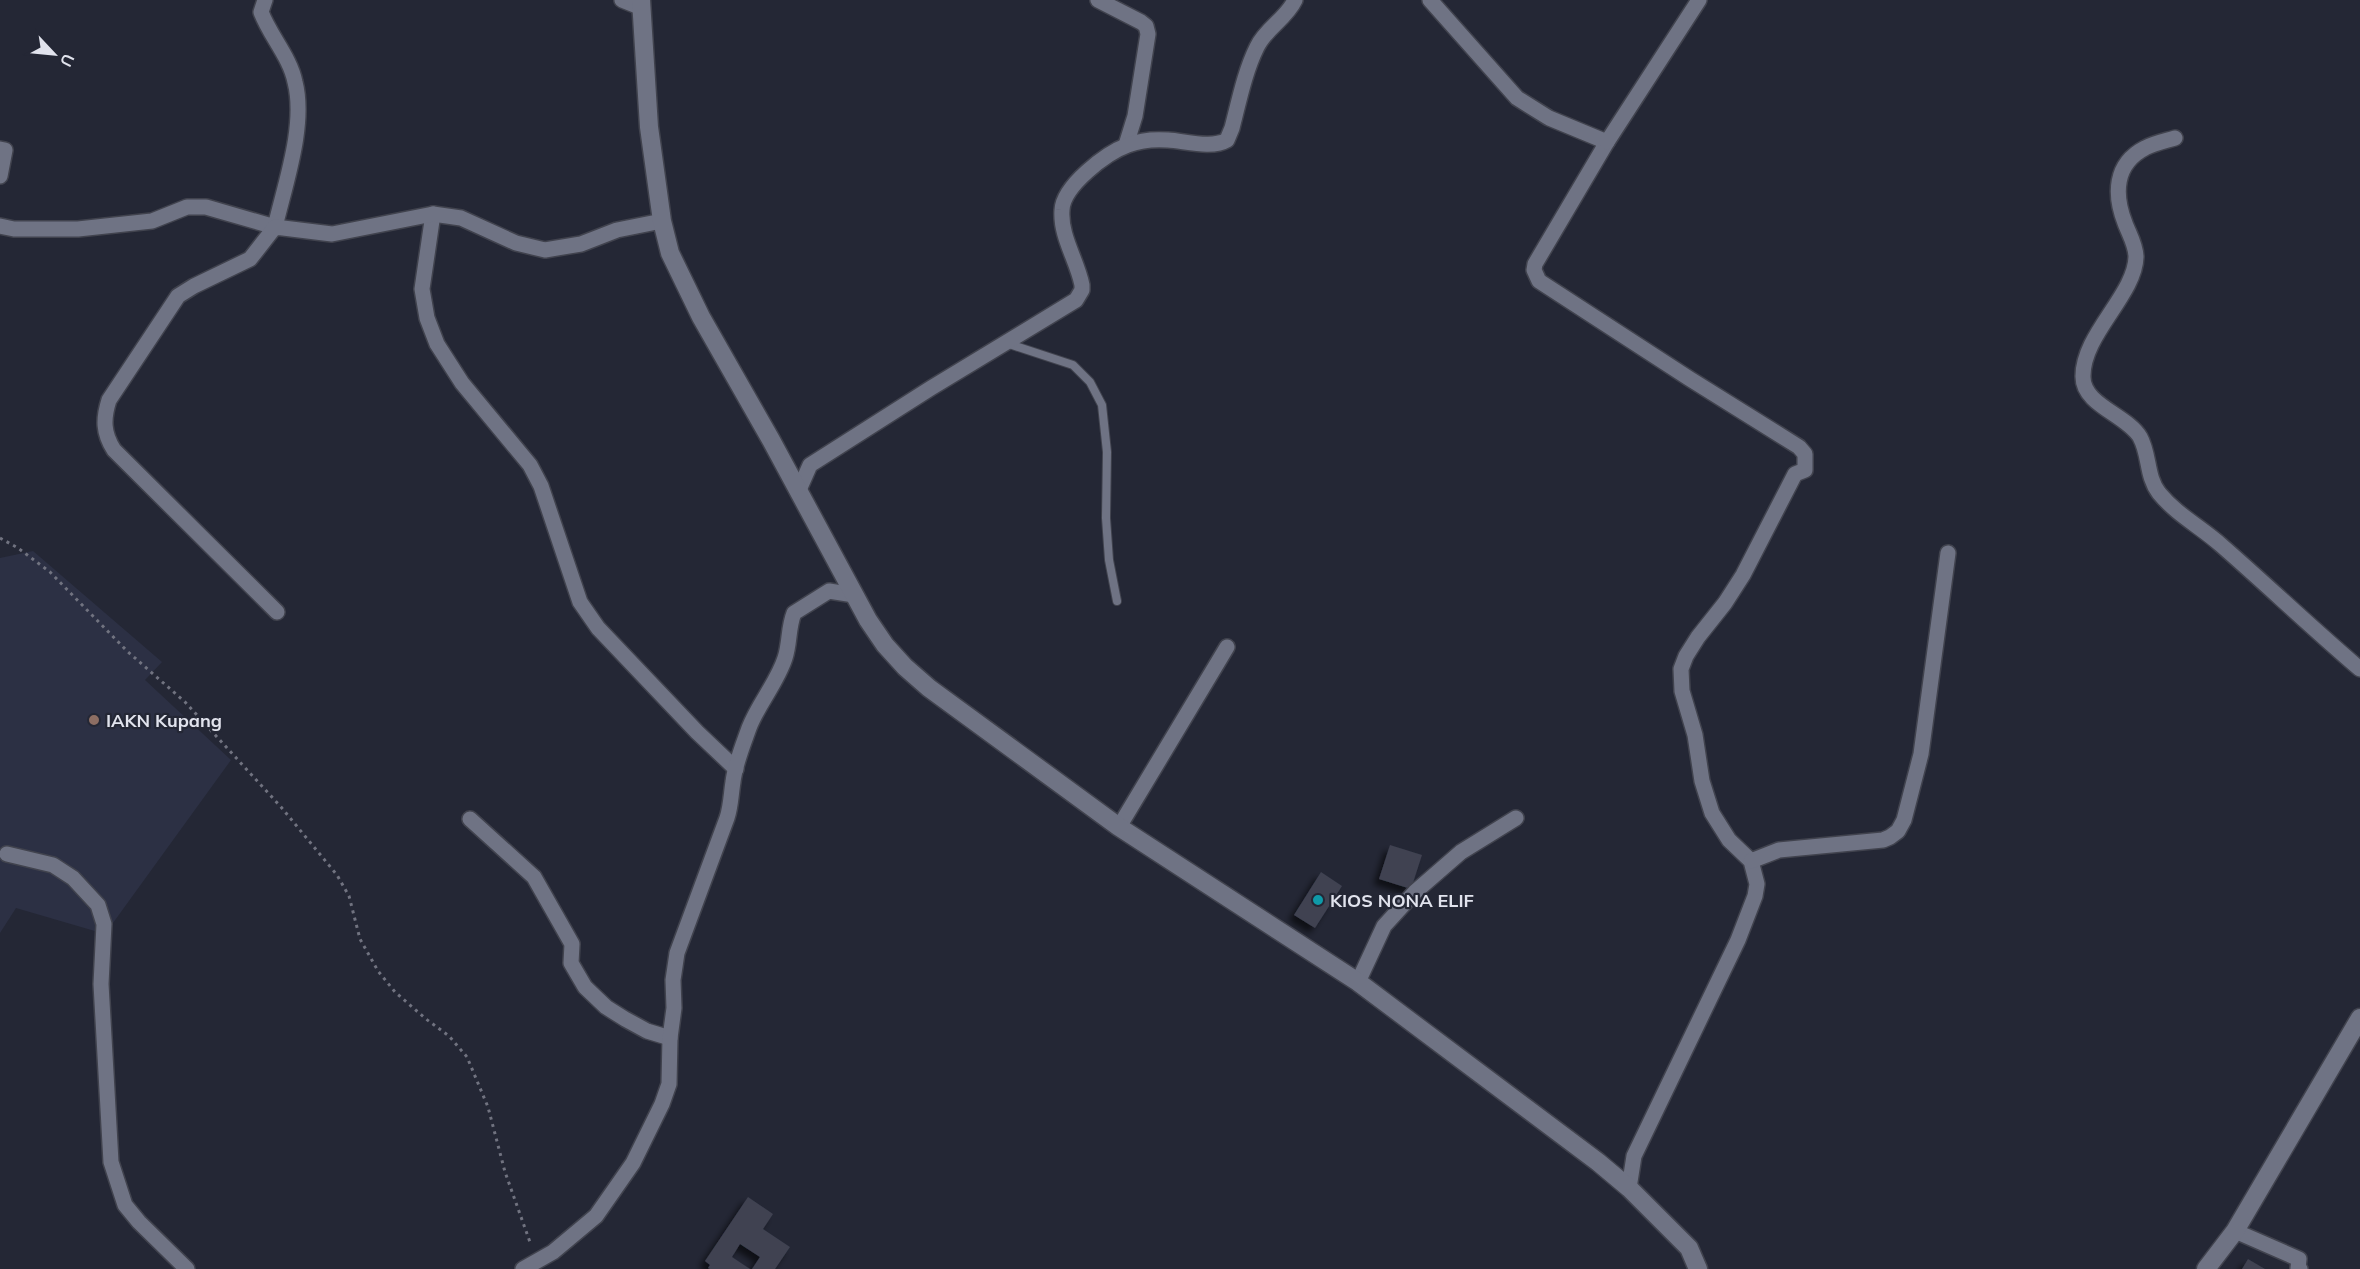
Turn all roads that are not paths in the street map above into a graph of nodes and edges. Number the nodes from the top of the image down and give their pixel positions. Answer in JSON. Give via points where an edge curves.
{"nodes":[{"id":1,"x":265,"y":0,"type":"edge"},
{"id":2,"x":622,"y":0,"type":"edge"},
{"id":3,"x":1098,"y":0,"type":"edge"},
{"id":4,"x":1295,"y":0,"type":"edge"},
{"id":5,"x":1430,"y":0,"type":"edge"},
{"id":6,"x":1698,"y":0,"type":"edge"},
{"id":7,"x":641,"y":4,"type":"edge"},
{"id":8,"x":2175,"y":138,"type":"dead end"},
{"id":9,"x":1607,"y":142,"type":"junction"},
{"id":10,"x":1126,"y":145,"type":"junction"},
{"id":11,"x":0,"y":149,"type":"edge"},
{"id":12,"x":0,"y":176,"type":"edge"},
{"id":13,"x":433,"y":214,"type":"junction"},
{"id":14,"x":662,"y":221,"type":"junction"},
{"id":15,"x":0,"y":226,"type":"edge"},
{"id":16,"x":275,"y":227,"type":"junction"},
{"id":17,"x":1004,"y":343,"type":"junction"},
{"id":18,"x":799,"y":490,"type":"junction"},
{"id":19,"x":1948,"y":554,"type":"dead end"},
{"id":20,"x":854,"y":594,"type":"junction"},
{"id":21,"x":1117,"y":601,"type":"dead end"},
{"id":22,"x":277,"y":612,"type":"dead end"},
{"id":23,"x":1227,"y":647,"type":"dead end"},
{"id":24,"x":2360,"y":669,"type":"edge"},
{"id":25,"x":736,"y":769,"type":"junction"},
{"id":26,"x":1516,"y":818,"type":"dead end"},
{"id":27,"x":470,"y":819,"type":"dead end"},
{"id":28,"x":1119,"y":827,"type":"junction"},
{"id":29,"x":8,"y":855,"type":"dead end"},
{"id":30,"x":1751,"y":861,"type":"junction"},
{"id":31,"x":1358,"y":982,"type":"junction"},
{"id":32,"x":2360,"y":1018,"type":"edge"},
{"id":33,"x":670,"y":1038,"type":"junction"},
{"id":34,"x":1629,"y":1188,"type":"junction"},
{"id":35,"x":2235,"y":1231,"type":"junction"},
{"id":36,"x":187,"y":1269,"type":"edge"},
{"id":37,"x":523,"y":1269,"type":"edge"},
{"id":38,"x":1698,"y":1269,"type":"edge"},
{"id":39,"x":2206,"y":1269,"type":"edge"},
{"id":40,"x":2300,"y":1269,"type":"edge"}],
"edges":[{"from":1,"to":16,"type":"street","via":[[261,12],[296,82],[298,113]]},
{"from":2,"to":7,"type":"street"},
{"from":3,"to":10,"type":"street","via":[[1141,22],[1148,34],[1135,116]]},
{"from":4,"to":10,"type":"street","via":[[1290,11],[1270,28],[1257,47],[1227,140],[1217,144],[1158,140]]},
{"from":5,"to":9,"type":"street","via":[[1517,98],[1549,118]]},
{"from":6,"to":9,"type":"street"},
{"from":7,"to":14,"type":"street","via":[[649,127]]},
{"from":8,"to":24,"type":"street","via":[[2144,148],[2131,160],[2117,186],[2117,200],[2136,258],[2122,293],[2093,340],[2082,376],[2085,389],[2140,437],[2149,474],[2158,491],[2179,513],[2218,542]]},
{"from":9,"to":30,"type":"street","via":[[1535,264],[1539,281],[1805,454],[1805,470],[1795,474],[1743,575],[1698,637],[1681,669],[1682,691],[1712,813],[1729,840]]},
{"from":10,"to":17,"type":"street","via":[[1085,175],[1064,201],[1061,213],[1080,276],[1080,296]]},
{"from":11,"to":12,"type":"street","via":[[5,150]]},
{"from":13,"to":14,"type":"street","via":[[461,218],[516,243],[545,250]]},
{"from":13,"to":16,"type":"street","via":[[332,234]]},
{"from":13,"to":25,"type":"street","via":[[422,289],[437,344],[462,383],[530,465],[541,486],[580,603],[598,628]]},
{"from":14,"to":18,"type":"street","via":[[670,253],[701,317]]},
{"from":15,"to":16,"type":"street","via":[[78,229],[152,220],[187,207],[206,207]]},
{"from":16,"to":22,"type":"street","via":[[250,259],[178,296],[109,400],[104,426],[114,450]]},
{"from":17,"to":18,"type":"street","via":[[810,465]]},
{"from":17,"to":21,"type":"lane","via":[[1073,364],[1090,382],[1102,405],[1109,560]]},
{"from":18,"to":20,"type":"street"},
{"from":19,"to":30,"type":"street","via":[[1921,754],[1898,831],[1883,840],[1779,850]]},
{"from":20,"to":25,"type":"street","via":[[829,591],[794,613],[784,662],[761,701]]},
{"from":20,"to":28,"type":"street","via":[[885,645],[928,688]]},
{"from":23,"to":28,"type":"street"},
{"from":25,"to":33,"type":"street","via":[[729,812],[677,953]]},
{"from":26,"to":31,"type":"street","via":[[1461,852],[1415,892],[1384,926]]},
{"from":27,"to":33,"type":"street","via":[[534,877],[572,944],[571,963],[585,987],[625,1019]]},
{"from":28,"to":31,"type":"street"},
{"from":29,"to":36,"type":"street","via":[[53,865],[73,878],[98,905],[104,924],[101,984],[111,1162],[125,1205]]},
{"from":30,"to":34,"type":"street","via":[[1757,884],[1748,916],[1635,1156]]},
{"from":31,"to":34,"type":"street"},
{"from":32,"to":35,"type":"street"},
{"from":33,"to":37,"type":"street","via":[[669,1084],[633,1163],[596,1216],[553,1252]]},
{"from":34,"to":38,"type":"street","via":[[1689,1248]]},
{"from":35,"to":39,"type":"street"},
{"from":35,"to":40,"type":"street","via":[[2299,1259]]}]}
